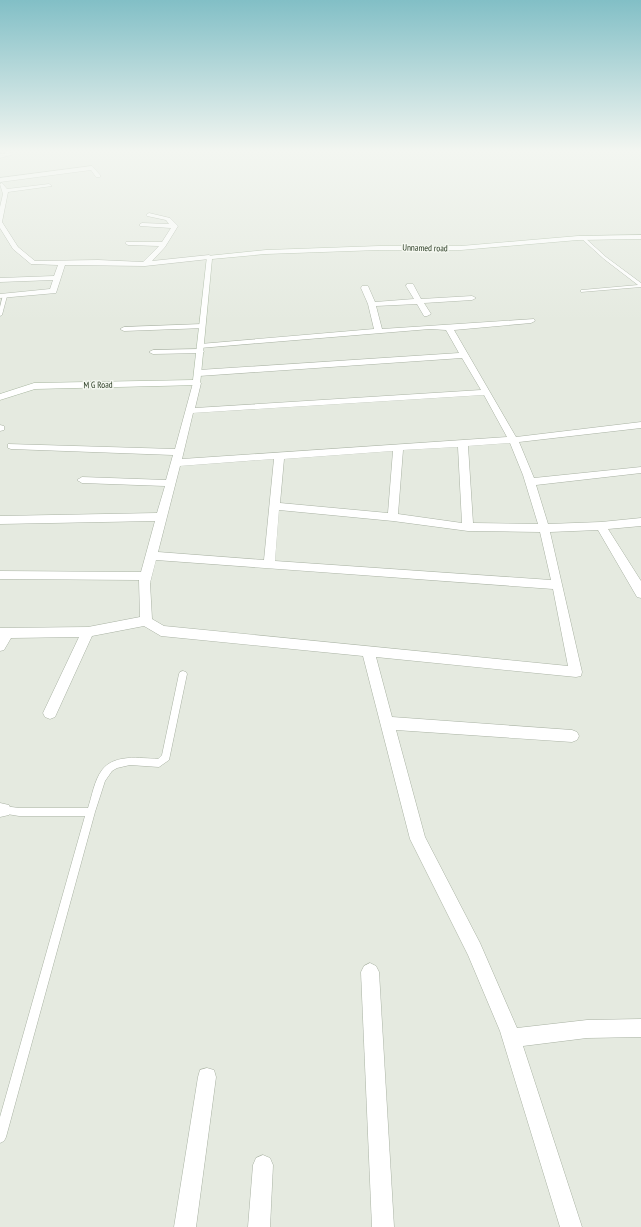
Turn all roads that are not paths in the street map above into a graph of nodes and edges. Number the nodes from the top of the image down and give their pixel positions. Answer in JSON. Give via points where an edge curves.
{"nodes":[{"id":1,"x":3,"y":207,"type":"edge"},
{"id":2,"x":149,"y":215,"type":"dead end"},
{"id":3,"x":0,"y":222,"type":"edge"},
{"id":4,"x":142,"y":225,"type":"dead end"},
{"id":5,"x":175,"y":226,"type":"junction"},
{"id":6,"x":641,"y":237,"type":"edge"},
{"id":7,"x":583,"y":238,"type":"junction"},
{"id":8,"x":128,"y":243,"type":"dead end"},
{"id":9,"x":164,"y":244,"type":"junction"},
{"id":10,"x":209,"y":257,"type":"junction"},
{"id":11,"x":62,"y":262,"type":"junction"},
{"id":12,"x":145,"y":264,"type":"junction"},
{"id":13,"x":58,"y":278,"type":"junction"},
{"id":14,"x":0,"y":280,"type":"edge"},
{"id":15,"x":410,"y":286,"type":"dead end"},
{"id":16,"x":641,"y":286,"type":"edge"},
{"id":17,"x":365,"y":288,"type":"dead end"},
{"id":18,"x":582,"y":291,"type":"dead end"},
{"id":19,"x":2,"y":296,"type":"edge"},
{"id":20,"x":472,"y":298,"type":"dead end"},
{"id":21,"x":419,"y":301,"type":"junction"},
{"id":22,"x":372,"y":304,"type":"junction"},
{"id":23,"x":427,"y":314,"type":"dead end"},
{"id":24,"x":0,"y":315,"type":"edge"},
{"id":25,"x":531,"y":321,"type":"dead end"},
{"id":26,"x":202,"y":326,"type":"junction"},
{"id":27,"x":449,"y":328,"type":"junction"},
{"id":28,"x":124,"y":329,"type":"dead end"},
{"id":29,"x":379,"y":332,"type":"junction"},
{"id":30,"x":200,"y":349,"type":"junction"},
{"id":31,"x":153,"y":352,"type":"dead end"},
{"id":32,"x":464,"y":355,"type":"junction"},
{"id":33,"x":198,"y":378,"type":"junction"},
{"id":34,"x":487,"y":392,"type":"junction"},
{"id":35,"x":0,"y":397,"type":"edge"},
{"id":36,"x":189,"y":411,"type":"junction"},
{"id":37,"x":641,"y":425,"type":"edge"},
{"id":38,"x":512,"y":440,"type":"junction"},
{"id":39,"x":463,"y":443,"type":"junction"},
{"id":40,"x":11,"y":446,"type":"dead end"},
{"id":41,"x":398,"y":448,"type":"junction"},
{"id":42,"x":279,"y":456,"type":"junction"},
{"id":43,"x":177,"y":457,"type":"junction"},
{"id":44,"x":641,"y":470,"type":"edge"},
{"id":45,"x":82,"y":480,"type":"dead end"},
{"id":46,"x":530,"y":482,"type":"junction"},
{"id":47,"x":170,"y":483,"type":"junction"},
{"id":48,"x":274,"y":506,"type":"junction"},
{"id":49,"x":161,"y":517,"type":"junction"},
{"id":50,"x":393,"y":517,"type":"junction"},
{"id":51,"x":0,"y":520,"type":"edge"},
{"id":52,"x":641,"y":522,"type":"edge"},
{"id":53,"x":601,"y":526,"type":"junction"},
{"id":54,"x":468,"y":527,"type":"junction"},
{"id":55,"x":544,"y":528,"type":"junction"},
{"id":56,"x":151,"y":556,"type":"junction"},
{"id":57,"x":269,"y":564,"type":"junction"},
{"id":58,"x":0,"y":575,"type":"edge"},
{"id":59,"x":146,"y":576,"type":"junction"},
{"id":60,"x":638,"y":580,"type":"edge"},
{"id":61,"x":558,"y":585,"type":"junction"},
{"id":62,"x":641,"y":594,"type":"edge"},
{"id":63,"x":146,"y":621,"type":"junction"},
{"id":64,"x":88,"y":632,"type":"junction"},
{"id":65,"x":3,"y":633,"type":"edge"},
{"id":66,"x":0,"y":646,"type":"edge"},
{"id":67,"x":368,"y":651,"type":"junction"},
{"id":68,"x":183,"y":674,"type":"dead end"},
{"id":69,"x":50,"y":713,"type":"dead end"},
{"id":70,"x":387,"y":723,"type":"junction"},
{"id":71,"x":572,"y":736,"type":"dead end"},
{"id":72,"x":2,"y":810,"type":"edge"},
{"id":73,"x":91,"y":812,"type":"junction"},
{"id":74,"x":370,"y":972,"type":"dead end"},
{"id":75,"x":641,"y":1028,"type":"edge"},
{"id":76,"x":511,"y":1038,"type":"junction"},
{"id":77,"x":206,"y":1078,"type":"dead end"},
{"id":78,"x":0,"y":1137,"type":"edge"},
{"id":79,"x":263,"y":1166,"type":"dead end"},
{"id":80,"x":185,"y":1227,"type":"edge"},
{"id":81,"x":259,"y":1227,"type":"edge"},
{"id":82,"x":383,"y":1227,"type":"edge"},
{"id":83,"x":571,"y":1227,"type":"edge"}],
"edges":[{"from":1,"to":3,"type":"street"},
{"from":2,"to":5,"type":"street","via":[[168,219]]},
{"from":3,"to":11,"type":"street","name":"Unnamed road","via":[[14,248],[33,262]]},
{"from":4,"to":5,"type":"street"},
{"from":5,"to":9,"type":"street"},
{"from":6,"to":7,"type":"street","name":"Unnamed road"},
{"from":7,"to":10,"type":"street","name":"Unnamed road","via":[[461,248],[266,252]]},
{"from":7,"to":16,"type":"lane"},
{"from":8,"to":9,"type":"street"},
{"from":9,"to":12,"type":"street"},
{"from":10,"to":12,"type":"street","name":"Unnamed road"},
{"from":10,"to":26,"type":"street"},
{"from":11,"to":12,"type":"street","name":"Unnamed road"},
{"from":11,"to":13,"type":"street"},
{"from":13,"to":14,"type":"street"},
{"from":13,"to":19,"type":"street","via":[[53,291]]},
{"from":15,"to":21,"type":"street"},
{"from":16,"to":18,"type":"lane"},
{"from":17,"to":22,"type":"street"},
{"from":19,"to":24,"type":"lane"},
{"from":20,"to":21,"type":"street"},
{"from":21,"to":22,"type":"street"},
{"from":21,"to":23,"type":"street"},
{"from":22,"to":29,"type":"street"},
{"from":25,"to":27,"type":"street"},
{"from":26,"to":28,"type":"street"},
{"from":26,"to":30,"type":"street"},
{"from":27,"to":29,"type":"street","via":[[430,327]]},
{"from":27,"to":32,"type":"street"},
{"from":29,"to":30,"type":"street"},
{"from":30,"to":31,"type":"street"},
{"from":30,"to":33,"type":"street"},
{"from":32,"to":33,"type":"street","name":"M G Road"},
{"from":32,"to":34,"type":"street"},
{"from":33,"to":35,"type":"street","name":"M G Road","via":[[34,386]]},
{"from":33,"to":36,"type":"street"},
{"from":34,"to":36,"type":"street"},
{"from":34,"to":38,"type":"street"},
{"from":36,"to":43,"type":"street"},
{"from":37,"to":38,"type":"street"},
{"from":38,"to":39,"type":"street"},
{"from":38,"to":46,"type":"street"},
{"from":39,"to":41,"type":"street"},
{"from":39,"to":54,"type":"street"},
{"from":40,"to":43,"type":"street"},
{"from":41,"to":42,"type":"street"},
{"from":41,"to":50,"type":"street"},
{"from":42,"to":43,"type":"street"},
{"from":42,"to":48,"type":"street"},
{"from":43,"to":47,"type":"street"},
{"from":44,"to":46,"type":"street"},
{"from":45,"to":47,"type":"street"},
{"from":46,"to":55,"type":"street"},
{"from":47,"to":49,"type":"street"},
{"from":48,"to":50,"type":"street"},
{"from":48,"to":57,"type":"street"},
{"from":49,"to":51,"type":"street"},
{"from":49,"to":56,"type":"street"},
{"from":50,"to":54,"type":"street"},
{"from":52,"to":53,"type":"street"},
{"from":53,"to":55,"type":"street"},
{"from":53,"to":60,"type":"street"},
{"from":54,"to":55,"type":"street"},
{"from":55,"to":61,"type":"street"},
{"from":56,"to":57,"type":"street"},
{"from":56,"to":59,"type":"street"},
{"from":57,"to":61,"type":"street"},
{"from":58,"to":59,"type":"street"},
{"from":59,"to":63,"type":"street"},
{"from":60,"to":62,"type":"street"},
{"from":61,"to":67,"type":"street","via":[[576,672]]},
{"from":63,"to":64,"type":"street"},
{"from":63,"to":67,"type":"street","via":[[161,631]]},
{"from":64,"to":65,"type":"street"},
{"from":64,"to":69,"type":"street"},
{"from":65,"to":66,"type":"street"},
{"from":67,"to":70,"type":"street"},
{"from":68,"to":73,"type":"lane","via":[[166,757],[159,763],[116,764],[105,772]]},
{"from":70,"to":71,"type":"street"},
{"from":70,"to":76,"type":"street","via":[[418,839],[474,949]]},
{"from":72,"to":73,"type":"lane"},
{"from":73,"to":78,"type":"lane"},
{"from":74,"to":82,"type":"street"},
{"from":75,"to":76,"type":"street","via":[[587,1030]]},
{"from":76,"to":83,"type":"street"},
{"from":77,"to":80,"type":"street"},
{"from":79,"to":81,"type":"street"}]}
